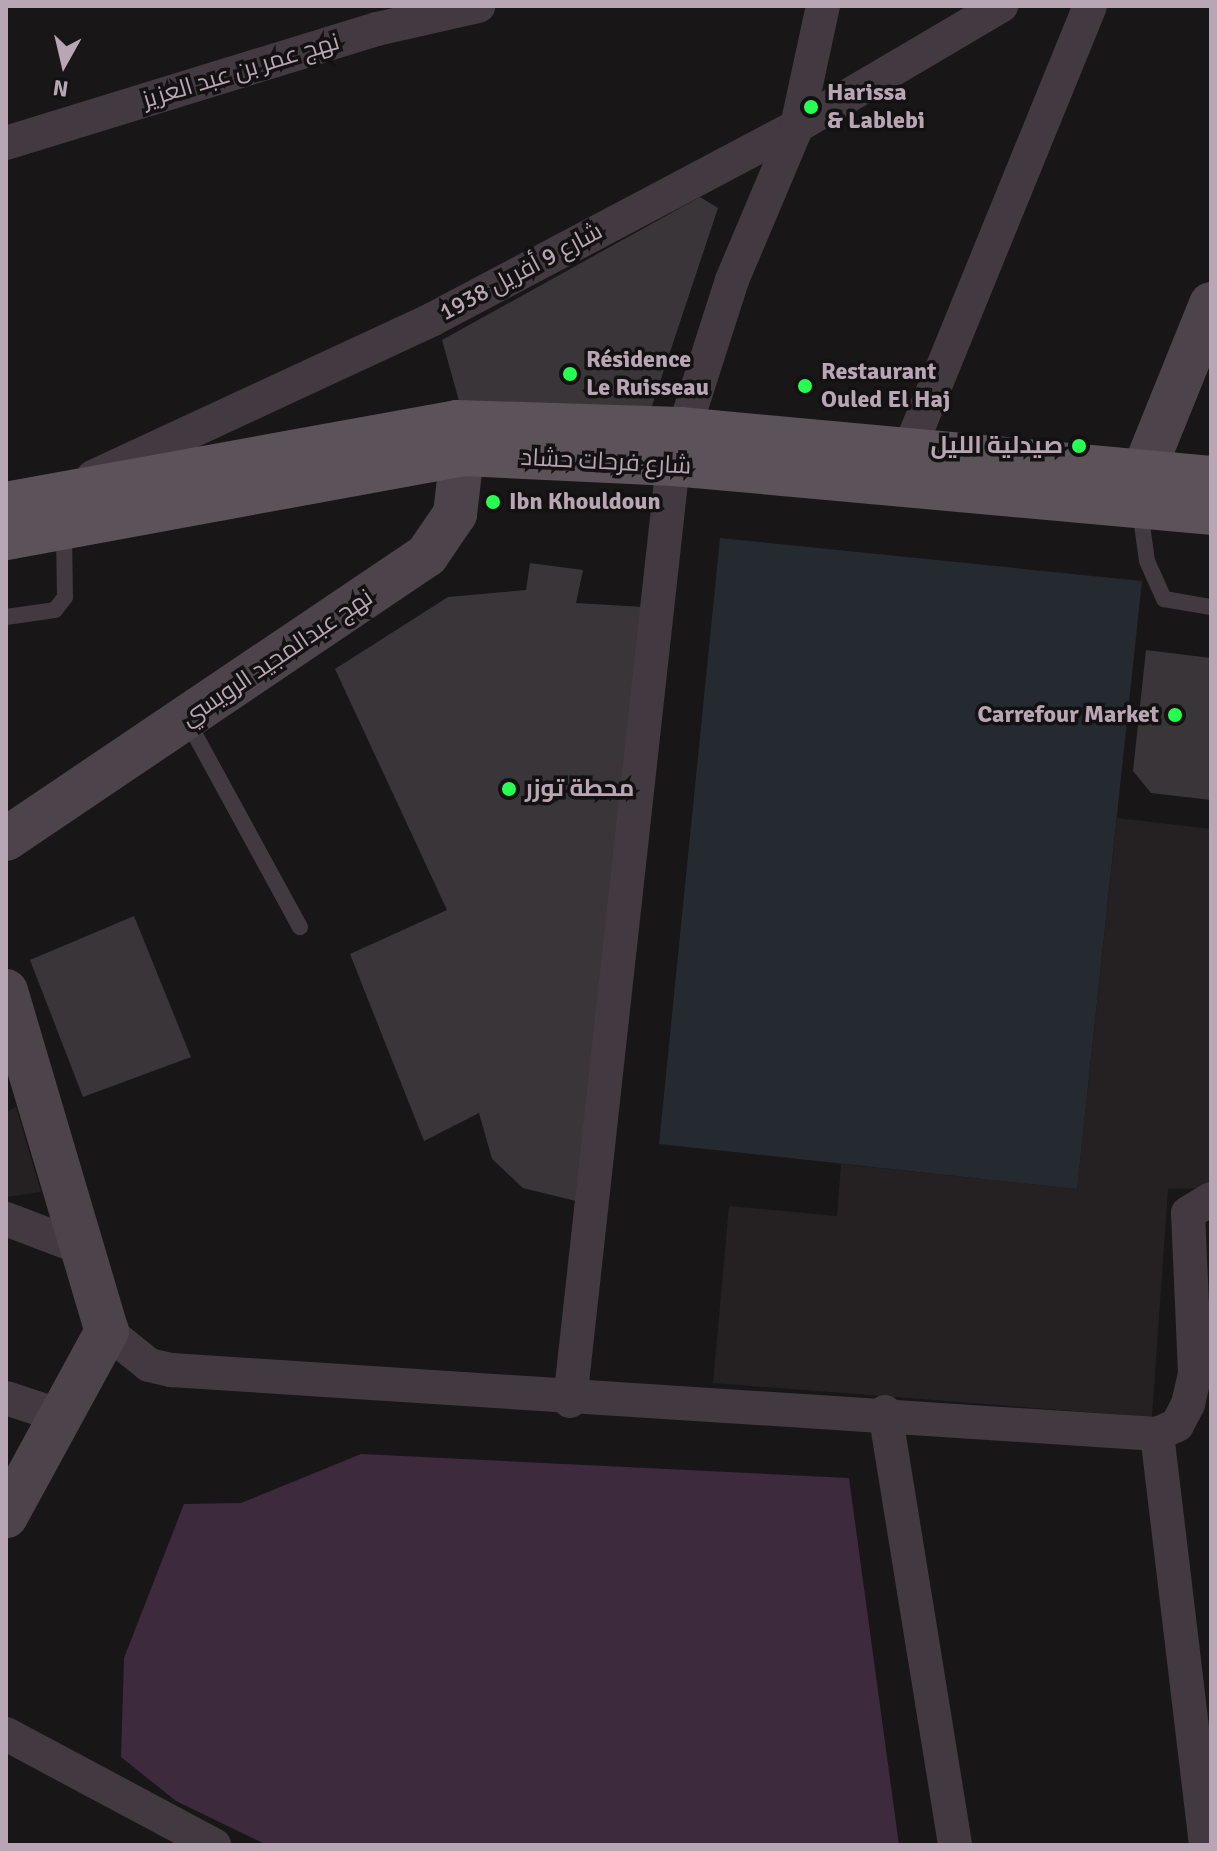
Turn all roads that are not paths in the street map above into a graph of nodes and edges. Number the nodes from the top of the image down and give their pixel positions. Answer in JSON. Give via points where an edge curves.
{"nodes":[{"id":1,"x":478,"y":6,"type":"edge"},
{"id":2,"x":823,"y":6,"type":"edge"},
{"id":3,"x":1001,"y":6,"type":"edge"},
{"id":4,"x":1090,"y":6,"type":"edge"},
{"id":5,"x":797,"y":126,"type":"junction"},
{"id":6,"x":6,"y":143,"type":"edge"},
{"id":7,"x":1211,"y":304,"type":"edge"},
{"id":8,"x":460,"y":438,"type":"junction"},
{"id":9,"x":676,"y":447,"type":"junction"},
{"id":10,"x":902,"y":468,"type":"junction"},
{"id":11,"x":1211,"y":478,"type":"edge"},
{"id":12,"x":1141,"y":488,"type":"junction"},
{"id":13,"x":6,"y":504,"type":"edge"},
{"id":14,"x":60,"y":511,"type":"junction"},
{"id":15,"x":1211,"y":513,"type":"edge"},
{"id":16,"x":6,"y":538,"type":"edge"},
{"id":17,"x":1211,"y":607,"type":"edge"},
{"id":18,"x":6,"y":617,"type":"edge"},
{"id":19,"x":186,"y":719,"type":"junction"},
{"id":20,"x":6,"y":839,"type":"edge"},
{"id":21,"x":300,"y":927,"type":"dead end"},
{"id":22,"x":6,"y":991,"type":"edge"},
{"id":23,"x":1211,"y":1199,"type":"edge"},
{"id":24,"x":6,"y":1219,"type":"edge"},
{"id":25,"x":82,"y":1248,"type":"junction"},
{"id":26,"x":107,"y":1331,"type":"junction"},
{"id":27,"x":6,"y":1398,"type":"edge"},
{"id":28,"x":570,"y":1401,"type":"junction"},
{"id":29,"x":885,"y":1412,"type":"junction"},
{"id":30,"x":58,"y":1415,"type":"junction"},
{"id":31,"x":1157,"y":1434,"type":"junction"},
{"id":32,"x":6,"y":1516,"type":"edge"},
{"id":33,"x":6,"y":1734,"type":"edge"},
{"id":34,"x":214,"y":1845,"type":"edge"},
{"id":35,"x":955,"y":1845,"type":"edge"},
{"id":36,"x":1206,"y":1845,"type":"edge"}],
"edges":[{"from":1,"to":6,"type":"street","name":"نهج عمر بن عبد العزيز","via":[[377,29]]},
{"from":2,"to":5,"type":"street"},
{"from":3,"to":5,"type":"street","name":"شارع 9 أفريل 1938"},
{"from":4,"to":10,"type":"street"},
{"from":5,"to":9,"type":"street"},
{"from":5,"to":14,"type":"street","name":"شارع 9 أفريل 1938"},
{"from":7,"to":12,"type":"street"},
{"from":8,"to":9,"type":"main road","name":"شارع فرحات حشاد"},
{"from":8,"to":14,"type":"main road","name":"شارع فرحات حشاد"},
{"from":8,"to":19,"type":"street","name":"نهج عبدالمجيد الرويسي","via":[[455,514],[427,555]]},
{"from":9,"to":10,"type":"main road","name":"شارع فرحات حشاد"},
{"from":9,"to":28,"type":"street"},
{"from":10,"to":12,"type":"main road","name":"شارع فرحات حشاد"},
{"from":11,"to":12,"type":"main road","name":"شارع فرحات حشاد"},
{"from":12,"to":15,"type":"main road","name":"شارع فرحات حشاد"},
{"from":12,"to":17,"type":"lane","via":[[1147,561],[1164,599]]},
{"from":13,"to":14,"type":"main road","name":"شارع فرحات حشاد"},
{"from":14,"to":16,"type":"main road","name":"شارع فرحات حشاد"},
{"from":14,"to":18,"type":"lane","via":[[65,597],[55,610]]},
{"from":19,"to":20,"type":"street","name":"نهج عبدالمجيد الرويسي"},
{"from":19,"to":21,"type":"lane"},
{"from":22,"to":25,"type":"street"},
{"from":23,"to":31,"type":"street","via":[[1188,1213],[1195,1361],[1188,1404],[1177,1425]]},
{"from":24,"to":25,"type":"street"},
{"from":25,"to":26,"type":"street"},
{"from":26,"to":28,"type":"street","via":[[149,1365],[171,1370]]},
{"from":26,"to":30,"type":"street"},
{"from":27,"to":30,"type":"street"},
{"from":28,"to":29,"type":"street"},
{"from":29,"to":31,"type":"street"},
{"from":29,"to":35,"type":"street"},
{"from":30,"to":32,"type":"street"},
{"from":31,"to":36,"type":"street"},
{"from":33,"to":34,"type":"street"}]}
